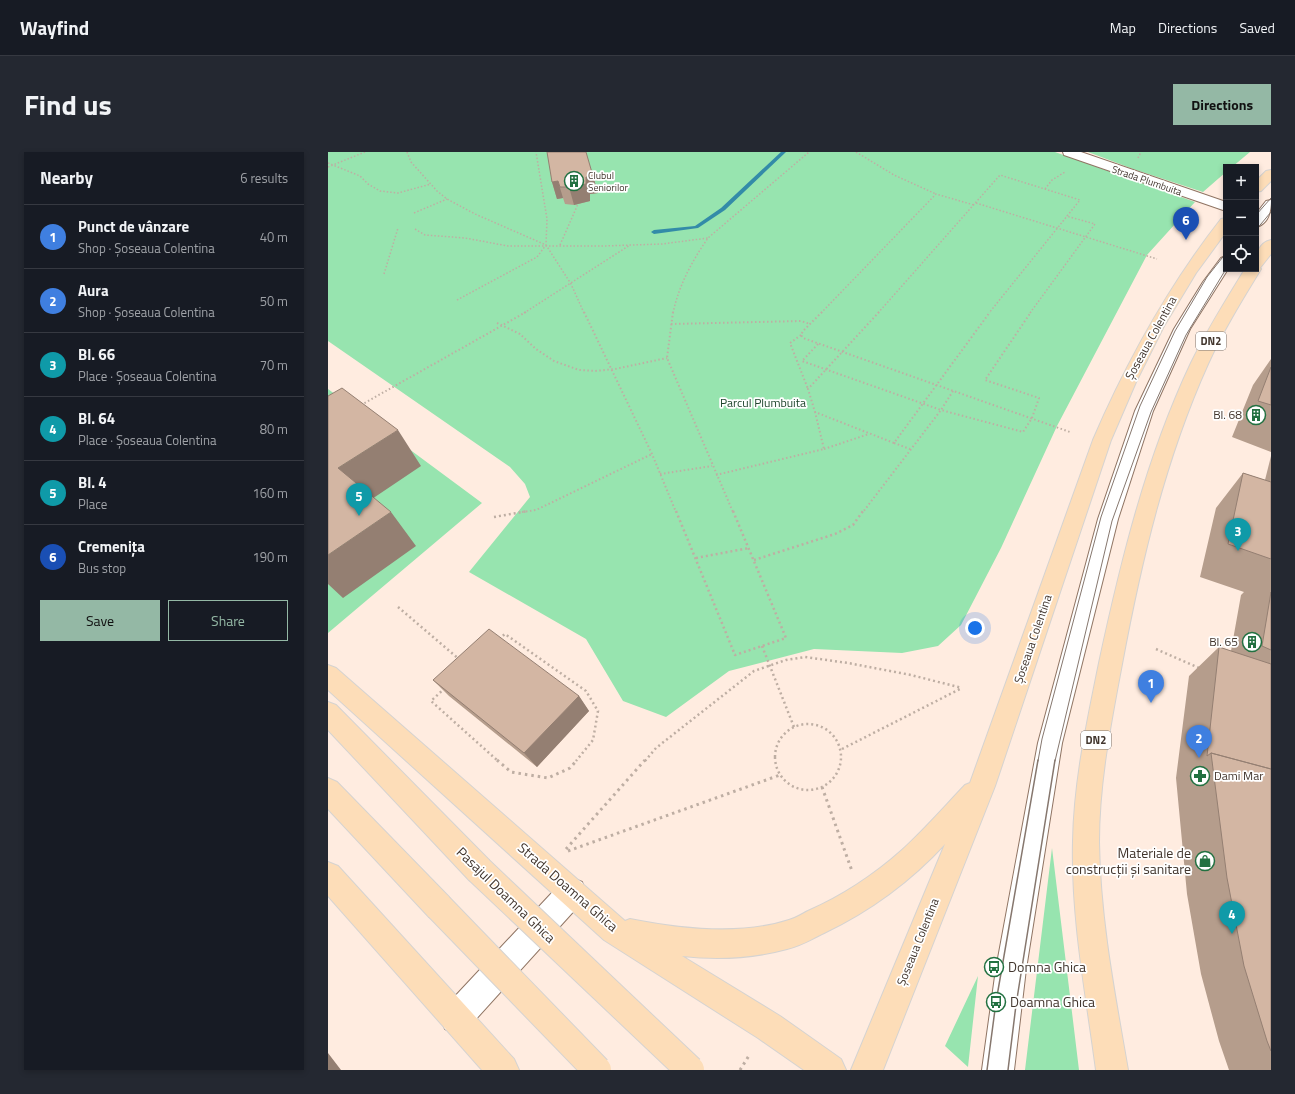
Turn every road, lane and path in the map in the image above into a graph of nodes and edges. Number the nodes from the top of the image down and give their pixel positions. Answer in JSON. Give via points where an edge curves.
{"nodes":[{"id":1,"x":365,"y":152,"type":"edge"},
{"id":2,"x":407,"y":152,"type":"edge"},
{"id":3,"x":536,"y":152,"type":"edge"},
{"id":4,"x":809,"y":152,"type":"edge"},
{"id":5,"x":856,"y":152,"type":"edge"},
{"id":6,"x":1069,"y":152,"type":"edge"},
{"id":7,"x":328,"y":163,"type":"edge"},
{"id":8,"x":332,"y":165,"type":"junction"},
{"id":9,"x":328,"y":167,"type":"edge"},
{"id":10,"x":1271,"y":174,"type":"edge"},
{"id":11,"x":431,"y":184,"type":"junction"},
{"id":12,"x":1259,"y":185,"type":"edge"},
{"id":13,"x":936,"y":194,"type":"junction"},
{"id":14,"x":447,"y":199,"type":"junction"},
{"id":15,"x":976,"y":202,"type":"junction"},
{"id":16,"x":578,"y":204,"type":"edge"},
{"id":17,"x":1271,"y":204,"type":"edge"},
{"id":18,"x":974,"y":205,"type":"junction"},
{"id":19,"x":1223,"y":206,"type":"edge"},
{"id":20,"x":414,"y":213,"type":"dead end"},
{"id":21,"x":1066,"y":216,"type":"junction"},
{"id":22,"x":1259,"y":219,"type":"edge"},
{"id":23,"x":1223,"y":226,"type":"edge"},
{"id":24,"x":1057,"y":227,"type":"junction"},
{"id":25,"x":398,"y":228,"type":"dead end"},
{"id":26,"x":415,"y":229,"type":"dead end"},
{"id":27,"x":1086,"y":236,"type":"junction"},
{"id":28,"x":708,"y":238,"type":"junction"},
{"id":29,"x":1271,"y":244,"type":"edge"},
{"id":30,"x":546,"y":245,"type":"junction"},
{"id":31,"x":560,"y":245,"type":"junction"},
{"id":32,"x":630,"y":245,"type":"junction"},
{"id":33,"x":1157,"y":259,"type":"dead end"},
{"id":34,"x":1259,"y":260,"type":"edge"},
{"id":35,"x":1223,"y":265,"type":"edge"},
{"id":36,"x":1251,"y":272,"type":"edge"},
{"id":37,"x":384,"y":274,"type":"dead end"},
{"id":38,"x":571,"y":284,"type":"junction"},
{"id":39,"x":457,"y":300,"type":"dead end"},
{"id":40,"x":497,"y":324,"type":"dead end"},
{"id":41,"x":671,"y":324,"type":"junction"},
{"id":42,"x":810,"y":324,"type":"junction"},
{"id":43,"x":502,"y":326,"type":"junction"},
{"id":44,"x":801,"y":335,"type":"junction"},
{"id":45,"x":818,"y":344,"type":"junction"},
{"id":46,"x":842,"y":352,"type":"junction"},
{"id":47,"x":667,"y":358,"type":"junction"},
{"id":48,"x":610,"y":369,"type":"junction"},
{"id":49,"x":826,"y":370,"type":"junction"},
{"id":50,"x":934,"y":385,"type":"junction"},
{"id":51,"x":808,"y":389,"type":"junction"},
{"id":52,"x":953,"y":392,"type":"junction"},
{"id":53,"x":922,"y":402,"type":"junction"},
{"id":54,"x":359,"y":407,"type":"edge"},
{"id":55,"x":941,"y":410,"type":"junction"},
{"id":56,"x":815,"y":412,"type":"junction"},
{"id":57,"x":1032,"y":418,"type":"junction"},
{"id":58,"x":1070,"y":432,"type":"dead end"},
{"id":59,"x":869,"y":434,"type":"junction"},
{"id":60,"x":894,"y":443,"type":"junction"},
{"id":61,"x":824,"y":449,"type":"junction"},
{"id":62,"x":910,"y":449,"type":"junction"},
{"id":63,"x":652,"y":454,"type":"junction"},
{"id":64,"x":712,"y":466,"type":"junction"},
{"id":65,"x":660,"y":474,"type":"junction"},
{"id":66,"x":716,"y":474,"type":"junction"},
{"id":67,"x":494,"y":517,"type":"dead end"},
{"id":68,"x":749,"y":548,"type":"junction"},
{"id":69,"x":696,"y":558,"type":"junction"},
{"id":70,"x":754,"y":560,"type":"junction"},
{"id":71,"x":398,"y":606,"type":"dead end"},
{"id":72,"x":494,"y":643,"type":"edge"},
{"id":73,"x":762,"y":646,"type":"junction"},
{"id":74,"x":1156,"y":650,"type":"dead end"},
{"id":75,"x":462,"y":662,"type":"edge"},
{"id":76,"x":770,"y":665,"type":"junction"},
{"id":77,"x":1206,"y":672,"type":"dead end"},
{"id":78,"x":328,"y":675,"type":"edge"},
{"id":79,"x":447,"y":687,"type":"edge"},
{"id":80,"x":328,"y":713,"type":"edge"},
{"id":81,"x":794,"y":727,"type":"junction"},
{"id":82,"x":842,"y":749,"type":"junction"},
{"id":83,"x":780,"y":775,"type":"junction"},
{"id":84,"x":982,"y":786,"type":"junction"},
{"id":85,"x":822,"y":788,"type":"junction"},
{"id":86,"x":328,"y":791,"type":"edge"},
{"id":87,"x":852,"y":872,"type":"dead end"},
{"id":88,"x":328,"y":876,"type":"edge"},
{"id":89,"x":572,"y":892,"type":"junction"},
{"id":90,"x":614,"y":930,"type":"junction"},
{"id":91,"x":456,"y":1018,"type":"junction"},
{"id":92,"x":750,"y":1054,"type":"dead end"},
{"id":93,"x":503,"y":1070,"type":"edge"},
{"id":94,"x":597,"y":1070,"type":"edge"},
{"id":95,"x":690,"y":1070,"type":"edge"},
{"id":96,"x":740,"y":1070,"type":"edge"},
{"id":97,"x":830,"y":1070,"type":"edge"},
{"id":98,"x":867,"y":1070,"type":"edge"},
{"id":99,"x":998,"y":1070,"type":"edge"},
{"id":100,"x":1112,"y":1070,"type":"edge"}],
"edges":[{"from":1,"to":8,"type":"path"},
{"from":2,"to":11,"type":"path","via":[[411,162]]},
{"from":3,"to":30,"type":"path","via":[[547,219]]},
{"from":4,"to":28,"type":"path"},
{"from":5,"to":13,"type":"path"},
{"from":6,"to":19,"type":"street","name":"Strada Plumbuita"},
{"from":7,"to":8,"type":"path"},
{"from":8,"to":9,"type":"path"},
{"from":8,"to":11,"type":"path","via":[[360,176],[380,191],[398,193]]},
{"from":10,"to":12,"type":"main road"},
{"from":11,"to":14,"type":"path"},
{"from":13,"to":18,"type":"path"},
{"from":13,"to":42,"type":"path"},
{"from":14,"to":20,"type":"path"},
{"from":14,"to":30,"type":"path"},
{"from":15,"to":18,"type":"path"},
{"from":15,"to":21,"type":"path","via":[[1000,175],[1080,200]]},
{"from":15,"to":24,"type":"path"},
{"from":16,"to":31,"type":"path"},
{"from":17,"to":22,"type":"street"},
{"from":18,"to":46,"type":"path"},
{"from":21,"to":24,"type":"path"},
{"from":21,"to":27,"type":"path","via":[[1095,224]]},
{"from":23,"to":84,"type":"main road","name":"Șoseaua Colentina","via":[[1199,257],[1168,306],[1136,362],[1119,399],[1102,440]]},
{"from":24,"to":27,"type":"path"},
{"from":24,"to":50,"type":"path"},
{"from":25,"to":37,"type":"path"},
{"from":26,"to":30,"type":"path","via":[[425,235],[465,238],[508,246]]},
{"from":27,"to":33,"type":"path"},
{"from":27,"to":57,"type":"path","via":[[985,380],[1039,398]]},
{"from":28,"to":32,"type":"path"},
{"from":28,"to":41,"type":"path","via":[[696,252],[684,276]]},
{"from":29,"to":34,"type":"main road"},
{"from":30,"to":31,"type":"path"},
{"from":30,"to":38,"type":"path"},
{"from":30,"to":39,"type":"path","via":[[538,257]]},
{"from":31,"to":32,"type":"path"},
{"from":32,"to":38,"type":"path"},
{"from":35,"to":99,"type":"street","via":[[1182,329],[1144,411],[1108,519],[1050,743],[1011,969]]},
{"from":36,"to":100,"type":"main road","number":"DN2","via":[[1229,307],[1193,375],[1163,453],[1133,558],[1092,763],[1087,803],[1088,888]]},
{"from":38,"to":43,"type":"path"},
{"from":38,"to":48,"type":"path"},
{"from":40,"to":43,"type":"path"},
{"from":41,"to":42,"type":"path","via":[[801,321]]},
{"from":41,"to":47,"type":"path"},
{"from":42,"to":44,"type":"path"},
{"from":43,"to":48,"type":"path","via":[[515,330],[536,350],[564,366],[585,371]]},
{"from":43,"to":54,"type":"path"},
{"from":44,"to":45,"type":"path"},
{"from":44,"to":51,"type":"path","via":[[790,343]]},
{"from":45,"to":46,"type":"path"},
{"from":45,"to":49,"type":"path","via":[[802,361]]},
{"from":46,"to":49,"type":"path"},
{"from":46,"to":50,"type":"path"},
{"from":47,"to":48,"type":"path"},
{"from":47,"to":64,"type":"path"},
{"from":48,"to":63,"type":"path"},
{"from":49,"to":51,"type":"path"},
{"from":49,"to":53,"type":"path"},
{"from":50,"to":52,"type":"path"},
{"from":50,"to":53,"type":"path"},
{"from":51,"to":56,"type":"path"},
{"from":52,"to":55,"type":"path"},
{"from":52,"to":57,"type":"path"},
{"from":53,"to":55,"type":"path"},
{"from":53,"to":60,"type":"path"},
{"from":55,"to":57,"type":"path","via":[[1023,432]]},
{"from":55,"to":62,"type":"path"},
{"from":56,"to":59,"type":"path"},
{"from":56,"to":61,"type":"path"},
{"from":57,"to":58,"type":"path"},
{"from":59,"to":60,"type":"path"},
{"from":59,"to":61,"type":"path"},
{"from":60,"to":62,"type":"path"},
{"from":61,"to":66,"type":"path"},
{"from":62,"to":70,"type":"path","via":[[853,525],[835,534]]},
{"from":63,"to":65,"type":"path"},
{"from":63,"to":67,"type":"path","via":[[536,510]]},
{"from":64,"to":65,"type":"path"},
{"from":64,"to":66,"type":"path"},
{"from":65,"to":69,"type":"path"},
{"from":66,"to":68,"type":"path"},
{"from":68,"to":69,"type":"path"},
{"from":68,"to":70,"type":"path"},
{"from":69,"to":73,"type":"path","via":[[735,655]]},
{"from":70,"to":73,"type":"path","via":[[786,638]]},
{"from":71,"to":75,"type":"path"},
{"from":72,"to":79,"type":"path","via":[[505,634],[586,691],[594,704],[598,711],[593,740],[570,768],[548,778],[511,772],[431,702]]},
{"from":73,"to":76,"type":"path"},
{"from":74,"to":77,"type":"path"},
{"from":76,"to":81,"type":"path"},
{"from":76,"to":82,"type":"path","via":[[805,657],[904,674],[962,688]]},
{"from":76,"to":83,"type":"path","via":[[754,671],[741,680],[656,748],[562,854]]},
{"from":78,"to":89,"type":"main road","name":"Strada Doamna Ghica"},
{"from":80,"to":95,"type":"main road","name":"Pasajul Doamna Ghica","bridge":true,"via":[[479,870]]},
{"from":81,"to":82,"type":"path","via":[[804,724],[823,727],[838,740]]},
{"from":81,"to":83,"type":"path","via":[[784,733],[777,742],[774,753]]},
{"from":82,"to":85,"type":"path","via":[[842,767],[834,779]]},
{"from":83,"to":85,"type":"path","via":[[799,789]]},
{"from":84,"to":90,"type":"main road","via":[[911,860],[870,893],[836,913],[788,935],[742,942],[699,944],[656,939]]},
{"from":84,"to":98,"type":"main road","name":"Șoseaua Colentina"},
{"from":85,"to":87,"type":"path"},
{"from":86,"to":94,"type":"main road","bridge":true},
{"from":88,"to":91,"type":"main road"},
{"from":89,"to":90,"type":"main road","name":"Strada Doamna Ghica"},
{"from":89,"to":91,"type":"street"},
{"from":90,"to":97,"type":"main road","name":"Strada Doamna Ghica","via":[[769,1027]]},
{"from":91,"to":93,"type":"main road"},
{"from":92,"to":96,"type":"path"}]}
